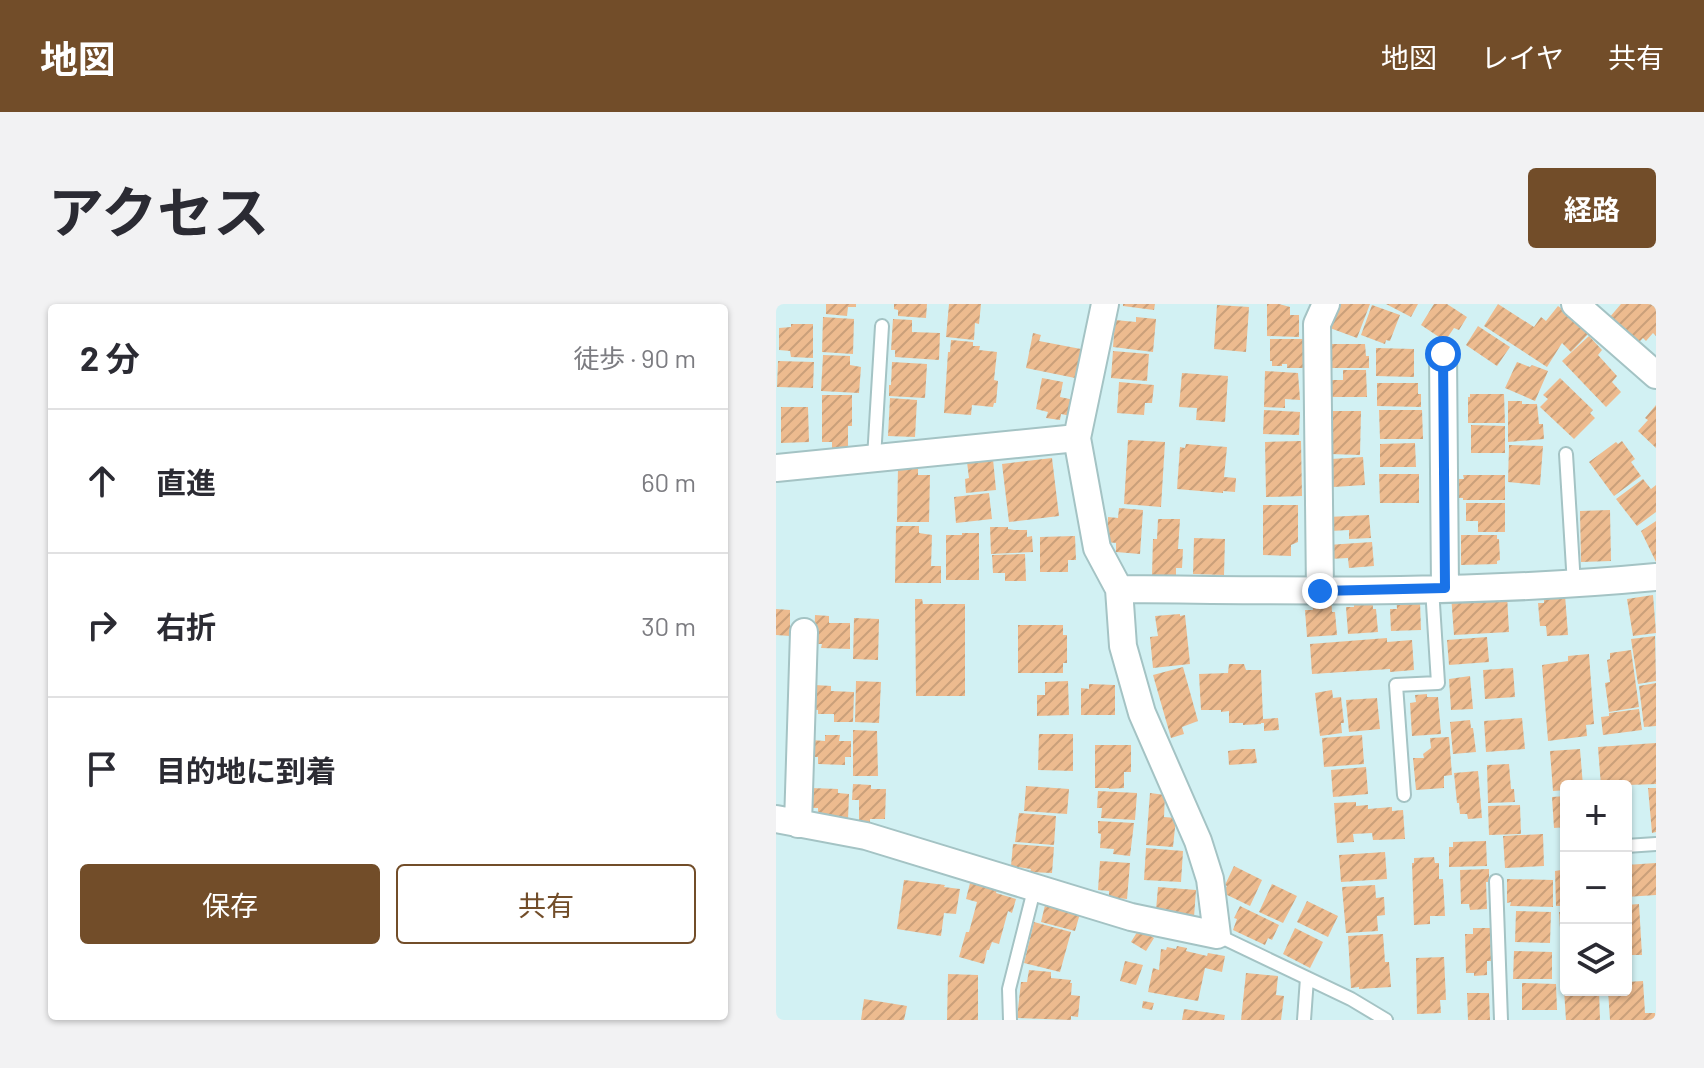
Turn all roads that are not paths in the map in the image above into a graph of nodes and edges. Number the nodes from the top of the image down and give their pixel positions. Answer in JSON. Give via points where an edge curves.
{"nodes":[{"id":1,"x":1105,"y":304,"type":"edge"},
{"id":2,"x":1326,"y":304,"type":"edge"},
{"id":3,"x":1575,"y":304,"type":"edge"},
{"id":4,"x":882,"y":326,"type":"dead end"},
{"id":5,"x":1443,"y":354,"type":"dead end"},
{"id":6,"x":1656,"y":375,"type":"edge"},
{"id":7,"x":1077,"y":438,"type":"junction"},
{"id":8,"x":1566,"y":454,"type":"dead end"},
{"id":9,"x":874,"y":458,"type":"junction"},
{"id":10,"x":776,"y":468,"type":"edge"},
{"id":11,"x":1656,"y":577,"type":"edge"},
{"id":12,"x":1574,"y":585,"type":"junction"},
{"id":13,"x":1439,"y":588,"type":"junction"},
{"id":14,"x":1119,"y":589,"type":"junction"},
{"id":15,"x":1320,"y":591,"type":"junction"},
{"id":16,"x":804,"y":632,"type":"dead end"},
{"id":17,"x":1404,"y":795,"type":"dead end"},
{"id":18,"x":787,"y":822,"type":"edge"},
{"id":19,"x":1656,"y":844,"type":"edge"},
{"id":20,"x":1632,"y":846,"type":"edge"},
{"id":21,"x":1496,"y":881,"type":"dead end"},
{"id":22,"x":1035,"y":886,"type":"junction"},
{"id":23,"x":1217,"y":935,"type":"junction"},
{"id":24,"x":1307,"y":978,"type":"junction"},
{"id":25,"x":1010,"y":1020,"type":"edge"},
{"id":26,"x":1304,"y":1020,"type":"edge"},
{"id":27,"x":1386,"y":1020,"type":"edge"},
{"id":28,"x":1501,"y":1020,"type":"edge"}],
"edges":[{"from":1,"to":7,"type":"street"},
{"from":2,"to":15,"type":"street","via":[[1317,324]]},
{"from":3,"to":6,"type":"street"},
{"from":4,"to":9,"type":"lane"},
{"from":5,"to":13,"type":"street"},
{"from":7,"to":9,"type":"street"},
{"from":7,"to":14,"type":"street","via":[[1097,548]]},
{"from":8,"to":12,"type":"lane"},
{"from":9,"to":10,"type":"street"},
{"from":11,"to":12,"type":"street"},
{"from":12,"to":13,"type":"street"},
{"from":13,"to":15,"type":"street"},
{"from":13,"to":17,"type":"lane","via":[[1438,683],[1396,685]]},
{"from":14,"to":15,"type":"street"},
{"from":14,"to":23,"type":"street","via":[[1123,646],[1142,713],[1198,841],[1210,879]]},
{"from":16,"to":18,"type":"street"},
{"from":18,"to":22,"type":"street","via":[[866,836]]},
{"from":19,"to":20,"type":"lane"},
{"from":21,"to":28,"type":"lane"},
{"from":22,"to":23,"type":"street","via":[[1131,917]]},
{"from":22,"to":25,"type":"lane","via":[[1009,989]]},
{"from":23,"to":24,"type":"lane"},
{"from":24,"to":26,"type":"lane"},
{"from":24,"to":27,"type":"lane"}]}
